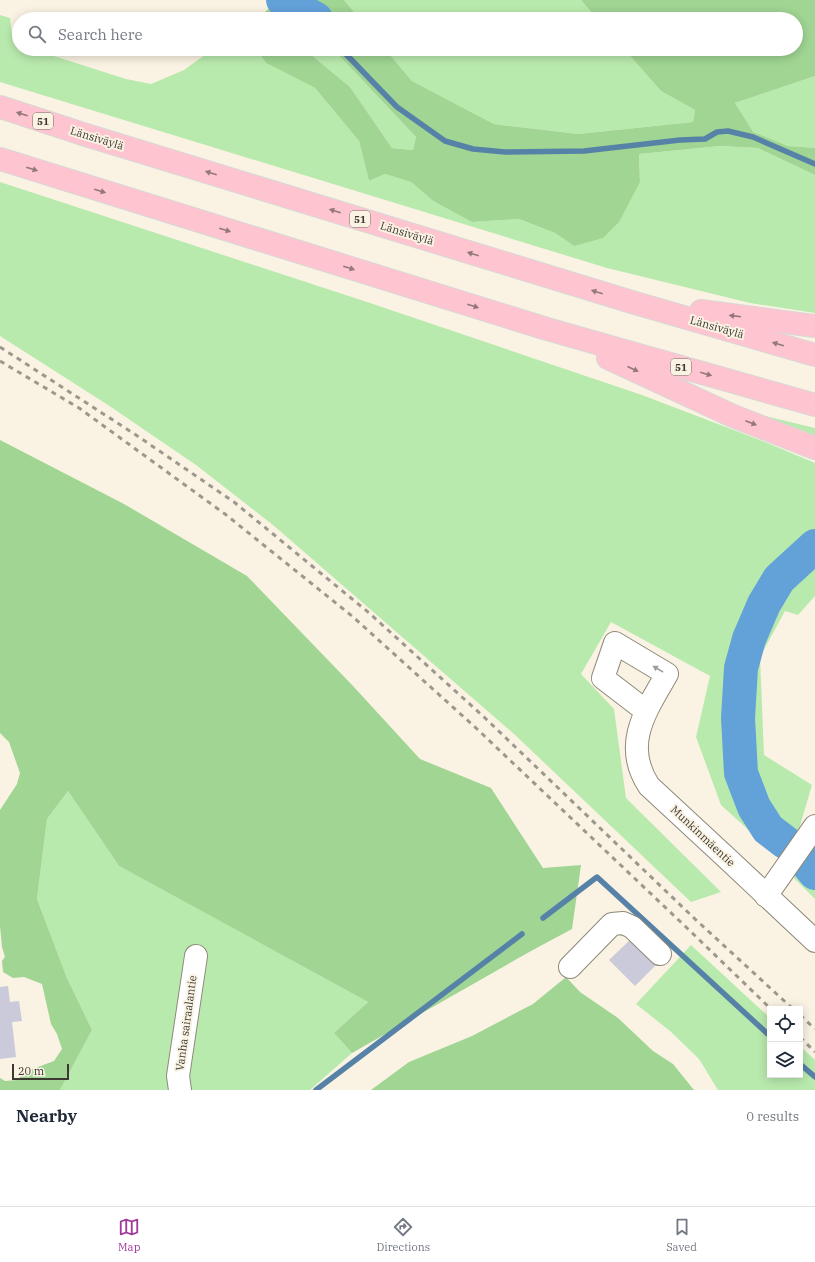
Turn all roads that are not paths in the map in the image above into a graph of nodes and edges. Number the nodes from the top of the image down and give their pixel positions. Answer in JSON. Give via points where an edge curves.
{"nodes":[{"id":1,"x":0,"y":107,"type":"edge"},
{"id":2,"x":0,"y":159,"type":"edge"},
{"id":3,"x":634,"y":303,"type":"junction"},
{"id":4,"x":815,"y":326,"type":"edge"},
{"id":5,"x":547,"y":329,"type":"junction"},
{"id":6,"x":815,"y":355,"type":"edge"},
{"id":7,"x":815,"y":405,"type":"edge"},
{"id":8,"x":815,"y":448,"type":"edge"},
{"id":9,"x":646,"y":711,"type":"dead end"},
{"id":10,"x":815,"y":826,"type":"edge"},
{"id":11,"x":766,"y":896,"type":"junction"},
{"id":12,"x":815,"y":942,"type":"edge"},
{"id":13,"x":660,"y":954,"type":"dead end"},
{"id":14,"x":196,"y":956,"type":"dead end"},
{"id":15,"x":570,"y":967,"type":"dead end"},
{"id":16,"x":180,"y":1090,"type":"edge"}],
"edges":[{"from":3,"to":1,"type":"highway","name":"Länsiväylä","number":"51","one_way":true},
{"from":2,"to":5,"type":"highway","number":"51","one_way":true},
{"from":4,"to":3,"type":"highway","one_way":true},
{"from":6,"to":3,"type":"highway","name":"Länsiväylä","number":"51","one_way":true},
{"from":5,"to":7,"type":"highway","number":"51","one_way":true},
{"from":5,"to":8,"type":"highway","one_way":true,"via":[[733,416]]},
{"from":9,"to":11,"type":"street","name":"Munkinmäentie","via":[[636,750],[643,777],[649,786]]},
{"from":10,"to":11,"type":"street"},
{"from":11,"to":12,"type":"street","name":"Munkinmäentie"},
{"from":13,"to":15,"type":"street","via":[[632,927],[623,923],[612,924]]},
{"from":14,"to":16,"type":"street","name":"Vanha sairaalantie","via":[[178,1076]]}]}
